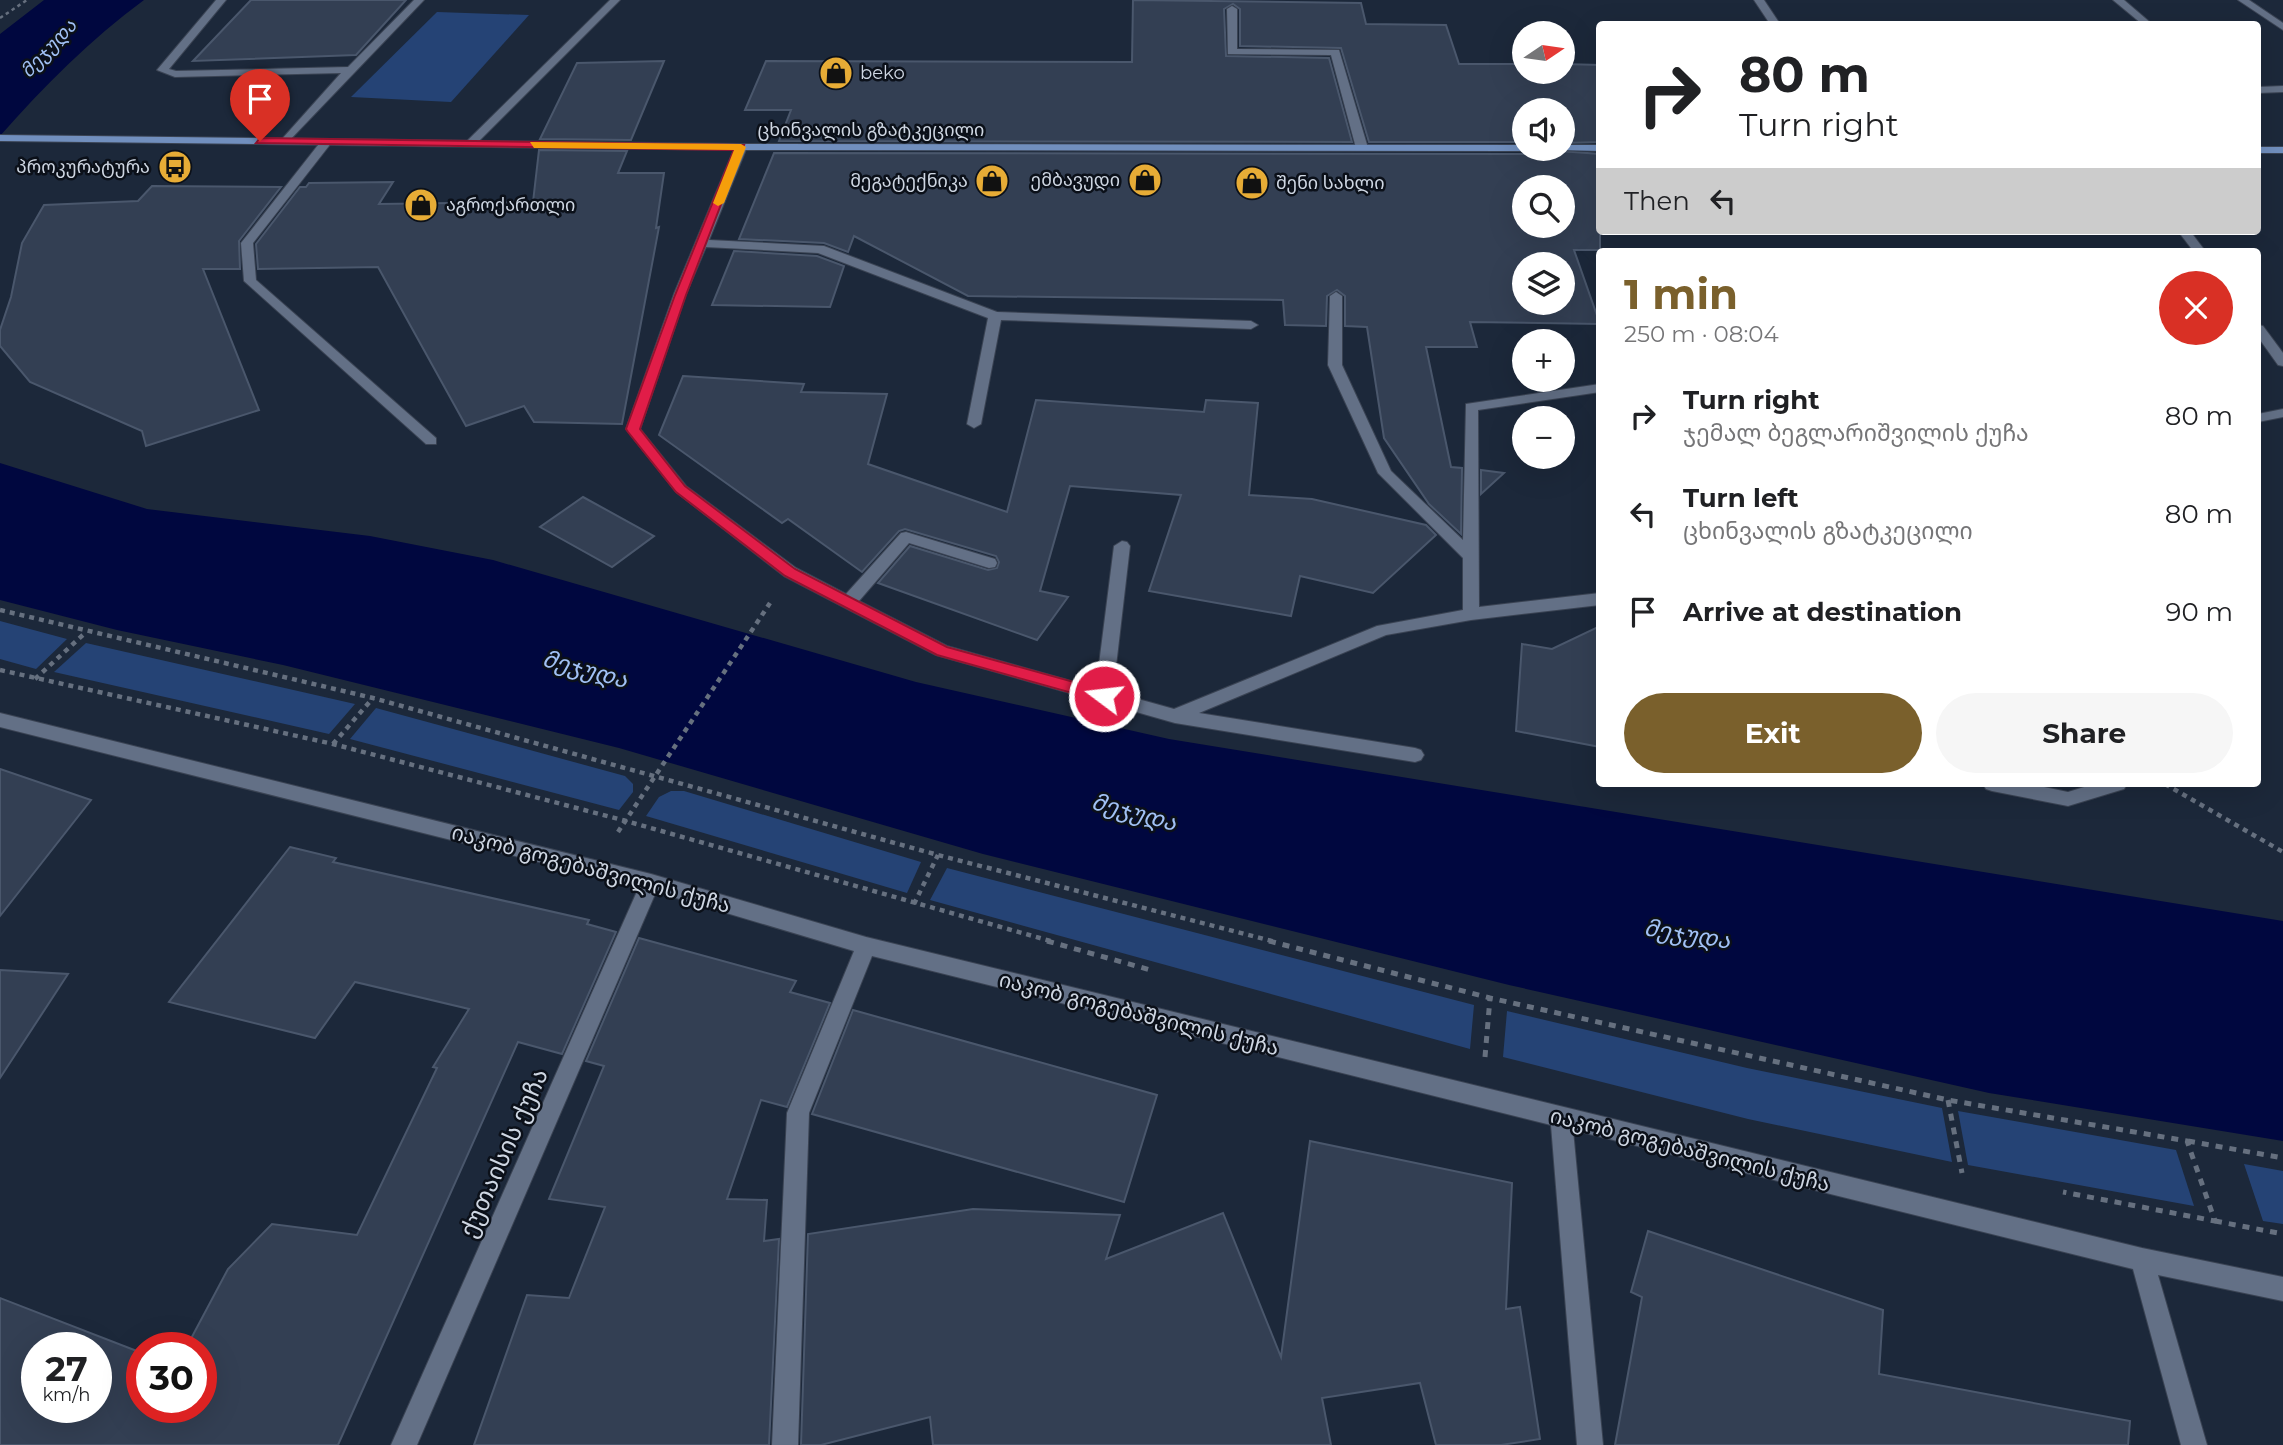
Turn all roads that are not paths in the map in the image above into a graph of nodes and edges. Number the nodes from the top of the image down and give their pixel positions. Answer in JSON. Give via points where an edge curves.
{"nodes":[{"id":1,"x":221,"y":0,"type":"edge"},
{"id":2,"x":419,"y":0,"type":"edge"},
{"id":3,"x":615,"y":0,"type":"edge"},
{"id":4,"x":1759,"y":0,"type":"edge"},
{"id":5,"x":2118,"y":0,"type":"edge"},
{"id":6,"x":2243,"y":0,"type":"edge"},
{"id":7,"x":1232,"y":9,"type":"dead end"},
{"id":8,"x":2271,"y":19,"type":"junction"},
{"id":9,"x":2283,"y":19,"type":"edge"},
{"id":10,"x":1773,"y":21,"type":"edge"},
{"id":11,"x":2143,"y":21,"type":"edge"},
{"id":12,"x":2283,"y":27,"type":"edge"},
{"id":13,"x":352,"y":70,"type":"junction"},
{"id":14,"x":2283,"y":89,"type":"edge"},
{"id":15,"x":2261,"y":90,"type":"edge"},
{"id":16,"x":0,"y":138,"type":"edge"},
{"id":17,"x":286,"y":141,"type":"junction"},
{"id":18,"x":326,"y":142,"type":"junction"},
{"id":19,"x":470,"y":144,"type":"junction"},
{"id":20,"x":741,"y":147,"type":"junction"},
{"id":21,"x":1362,"y":148,"type":"junction"},
{"id":22,"x":1512,"y":148,"type":"edge"},
{"id":23,"x":1575,"y":148,"type":"edge"},
{"id":24,"x":1596,"y":148,"type":"edge"},
{"id":25,"x":2261,"y":150,"type":"edge"},
{"id":26,"x":2283,"y":150,"type":"edge"},
{"id":27,"x":702,"y":243,"type":"junction"},
{"id":28,"x":1336,"y":296,"type":"dead end"},
{"id":29,"x":995,"y":316,"type":"junction"},
{"id":30,"x":1251,"y":325,"type":"dead end"},
{"id":31,"x":2261,"y":333,"type":"edge"},
{"id":32,"x":2283,"y":362,"type":"edge"},
{"id":33,"x":1596,"y":389,"type":"edge"},
{"id":34,"x":2283,"y":413,"type":"edge"},
{"id":35,"x":2261,"y":417,"type":"edge"},
{"id":36,"x":974,"y":424,"type":"dead end"},
{"id":37,"x":431,"y":441,"type":"dead end"},
{"id":38,"x":1122,"y":546,"type":"dead end"},
{"id":39,"x":1471,"y":556,"type":"junction"},
{"id":40,"x":989,"y":564,"type":"dead end"},
{"id":41,"x":1596,"y":599,"type":"edge"},
{"id":42,"x":848,"y":602,"type":"junction"},
{"id":43,"x":1471,"y":614,"type":"junction"},
{"id":44,"x":1104,"y":696,"type":"junction"},
{"id":45,"x":1175,"y":716,"type":"junction"},
{"id":46,"x":0,"y":720,"type":"edge"},
{"id":47,"x":1415,"y":755,"type":"dead end"},
{"id":48,"x":2007,"y":787,"type":"edge"},
{"id":49,"x":2108,"y":787,"type":"edge"},
{"id":50,"x":651,"y":882,"type":"junction"},
{"id":51,"x":866,"y":946,"type":"junction"},
{"id":52,"x":1561,"y":1119,"type":"junction"},
{"id":53,"x":2142,"y":1260,"type":"junction"},
{"id":54,"x":2283,"y":1289,"type":"edge"},
{"id":55,"x":404,"y":1445,"type":"edge"},
{"id":56,"x":785,"y":1445,"type":"edge"},
{"id":57,"x":1590,"y":1445,"type":"edge"},
{"id":58,"x":2194,"y":1445,"type":"edge"}],
"edges":[{"from":1,"to":13,"type":"street","via":[[162,70],[175,74]]},
{"from":2,"to":13,"type":"street"},
{"from":3,"to":19,"type":"street"},
{"from":4,"to":10,"type":"street"},
{"from":5,"to":11,"type":"street"},
{"from":6,"to":8,"type":"street"},
{"from":7,"to":21,"type":"street","via":[[1232,52],[1335,52]]},
{"from":8,"to":9,"type":"street"},
{"from":8,"to":12,"type":"street"},
{"from":13,"to":17,"type":"street"},
{"from":14,"to":15,"type":"street"},
{"from":16,"to":17,"type":"main road","name":"ცხინვალის გზატკეცილი"},
{"from":17,"to":18,"type":"main road","name":"ცხინვალის გზატკეცილი"},
{"from":18,"to":19,"type":"main road","name":"ცხინვალის გზატკეცილი"},
{"from":18,"to":37,"type":"street","via":[[247,243],[250,281]]},
{"from":19,"to":20,"type":"main road","name":"ცხინვალის გზატკეცილი"},
{"from":20,"to":21,"type":"main road","name":"ცხინვალის გზატკეცილი"},
{"from":20,"to":27,"type":"street"},
{"from":21,"to":22,"type":"main road","name":"ცხინვალის გზატკეცილი"},
{"from":23,"to":24,"type":"main road"},
{"from":25,"to":26,"type":"main road"},
{"from":27,"to":29,"type":"street","via":[[820,249]]},
{"from":27,"to":42,"type":"street","via":[[633,429],[681,489],[790,572]]},
{"from":28,"to":39,"type":"street","via":[[1335,365],[1385,473]]},
{"from":29,"to":30,"type":"street"},
{"from":29,"to":36,"type":"street"},
{"from":31,"to":32,"type":"street"},
{"from":33,"to":39,"type":"street","via":[[1471,407]]},
{"from":34,"to":35,"type":"street"},
{"from":38,"to":44,"type":"street"},
{"from":39,"to":43,"type":"street"},
{"from":40,"to":42,"type":"street","via":[[906,537]]},
{"from":41,"to":43,"type":"street"},
{"from":42,"to":44,"type":"street","via":[[942,651]]},
{"from":43,"to":45,"type":"street","via":[[1383,630]]},
{"from":44,"to":45,"type":"street"},
{"from":45,"to":47,"type":"street"},
{"from":46,"to":50,"type":"street","name":"იაკობ გოგებაშვილის ქუჩა"},
{"from":48,"to":49,"type":"street","via":[[2068,799]]},
{"from":50,"to":51,"type":"street","name":"იაკობ გოგებაშვილის ქუჩა"},
{"from":50,"to":55,"type":"street","name":"ქუთაისის ქუჩა"},
{"from":51,"to":52,"type":"street","name":"იაკობ გოგებაშვილის ქუჩა"},
{"from":51,"to":56,"type":"street","via":[[798,1113]]},
{"from":52,"to":53,"type":"street","name":"იაკობ გოგებაშვილის ქუჩა"},
{"from":52,"to":57,"type":"street"},
{"from":53,"to":54,"type":"street","name":"იაკობ გოგებაშვილის ქუჩა"},
{"from":53,"to":58,"type":"street"}]}
